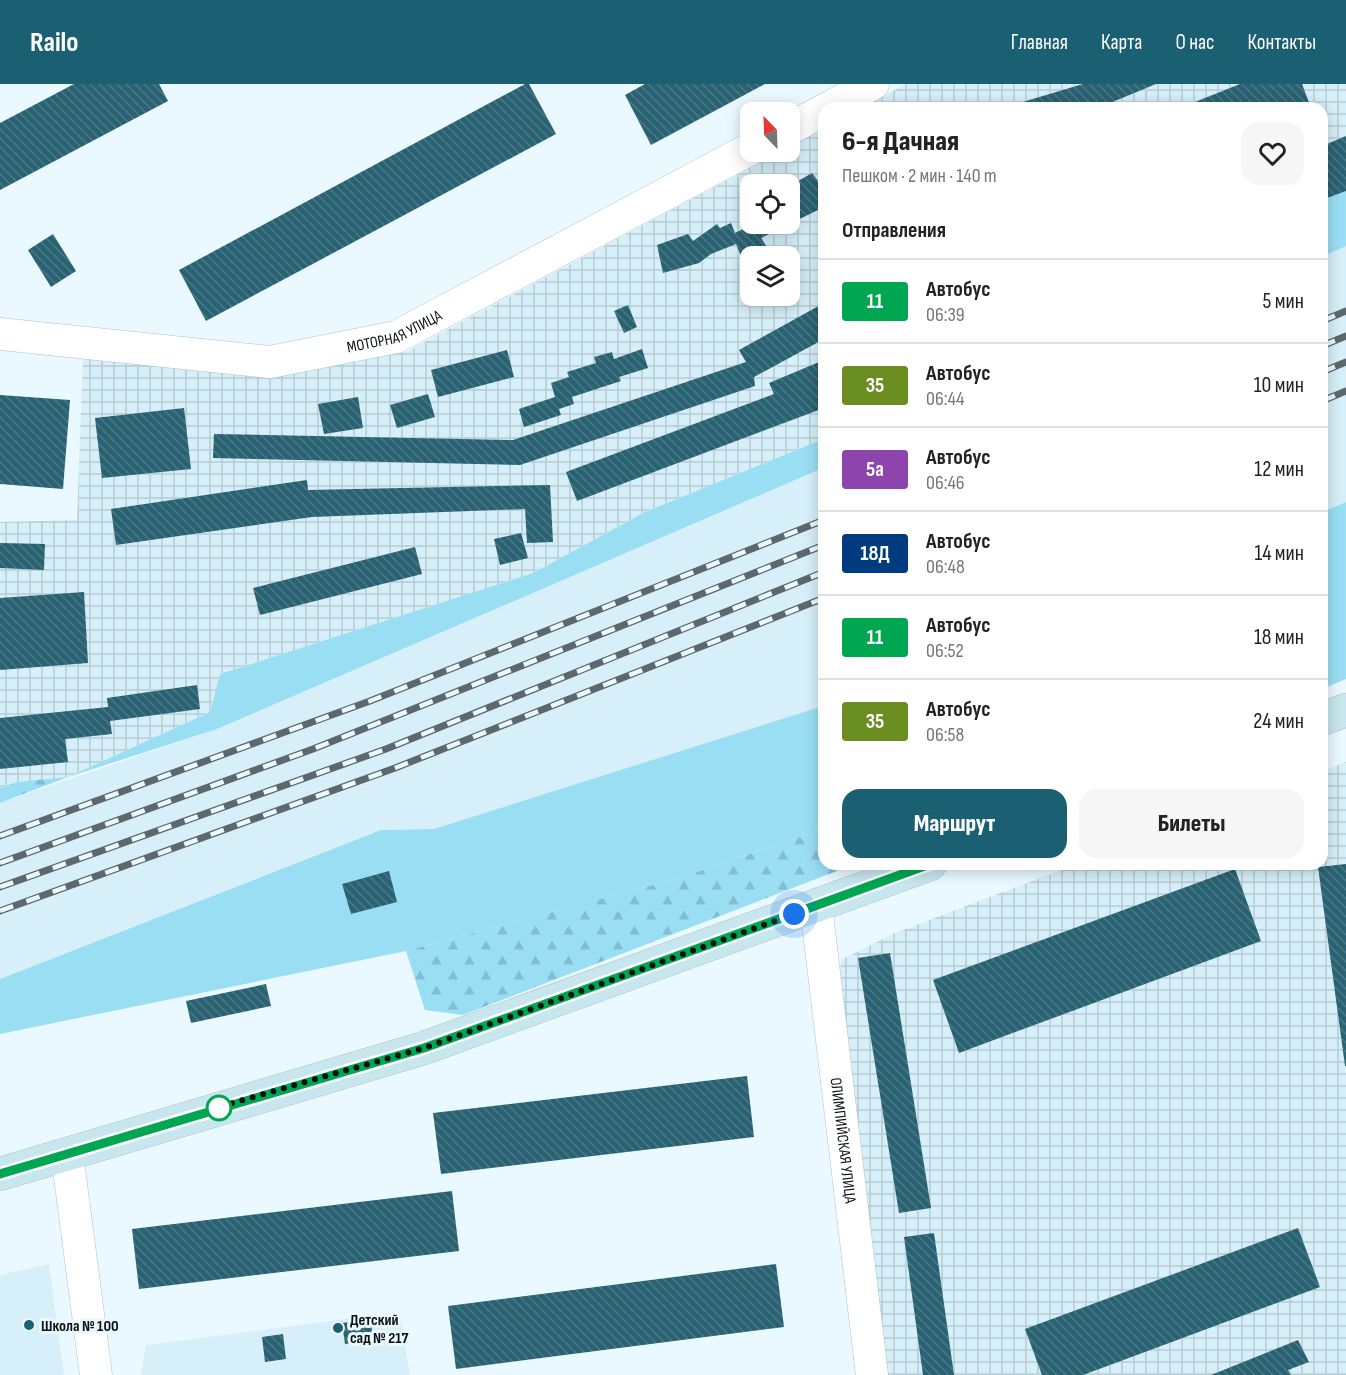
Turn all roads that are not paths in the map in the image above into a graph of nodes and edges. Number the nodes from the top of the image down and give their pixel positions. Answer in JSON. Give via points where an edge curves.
{"nodes":[{"id":1,"x":873,"y":84,"type":"edge"},
{"id":2,"x":839,"y":102,"type":"edge"},
{"id":3,"x":818,"y":113,"type":"edge"},
{"id":4,"x":800,"y":123,"type":"edge"},
{"id":5,"x":740,"y":154,"type":"edge"},
{"id":6,"x":0,"y":334,"type":"edge"},
{"id":7,"x":1346,"y":710,"type":"edge"},
{"id":8,"x":1328,"y":717,"type":"edge"},
{"id":9,"x":914,"y":870,"type":"edge"},
{"id":10,"x":816,"y":906,"type":"junction"},
{"id":11,"x":67,"y":1154,"type":"junction"},
{"id":12,"x":0,"y":1174,"type":"edge"},
{"id":13,"x":96,"y":1375,"type":"edge"},
{"id":14,"x":872,"y":1375,"type":"edge"}],
"edges":[{"from":1,"to":2,"type":"street"},
{"from":3,"to":4,"type":"street"},
{"from":5,"to":6,"type":"street","name":"МОТОРНАЯ УЛИЦА","via":[[396,337],[270,362]]},
{"from":7,"to":8,"type":"main road"},
{"from":9,"to":10,"type":"main road"},
{"from":10,"to":11,"type":"main road","via":[[424,1048]]},
{"from":10,"to":14,"type":"street","name":"ОЛИМПИЙСКАЯ УЛИЦА"},
{"from":11,"to":12,"type":"main road"},
{"from":11,"to":13,"type":"street"}]}
